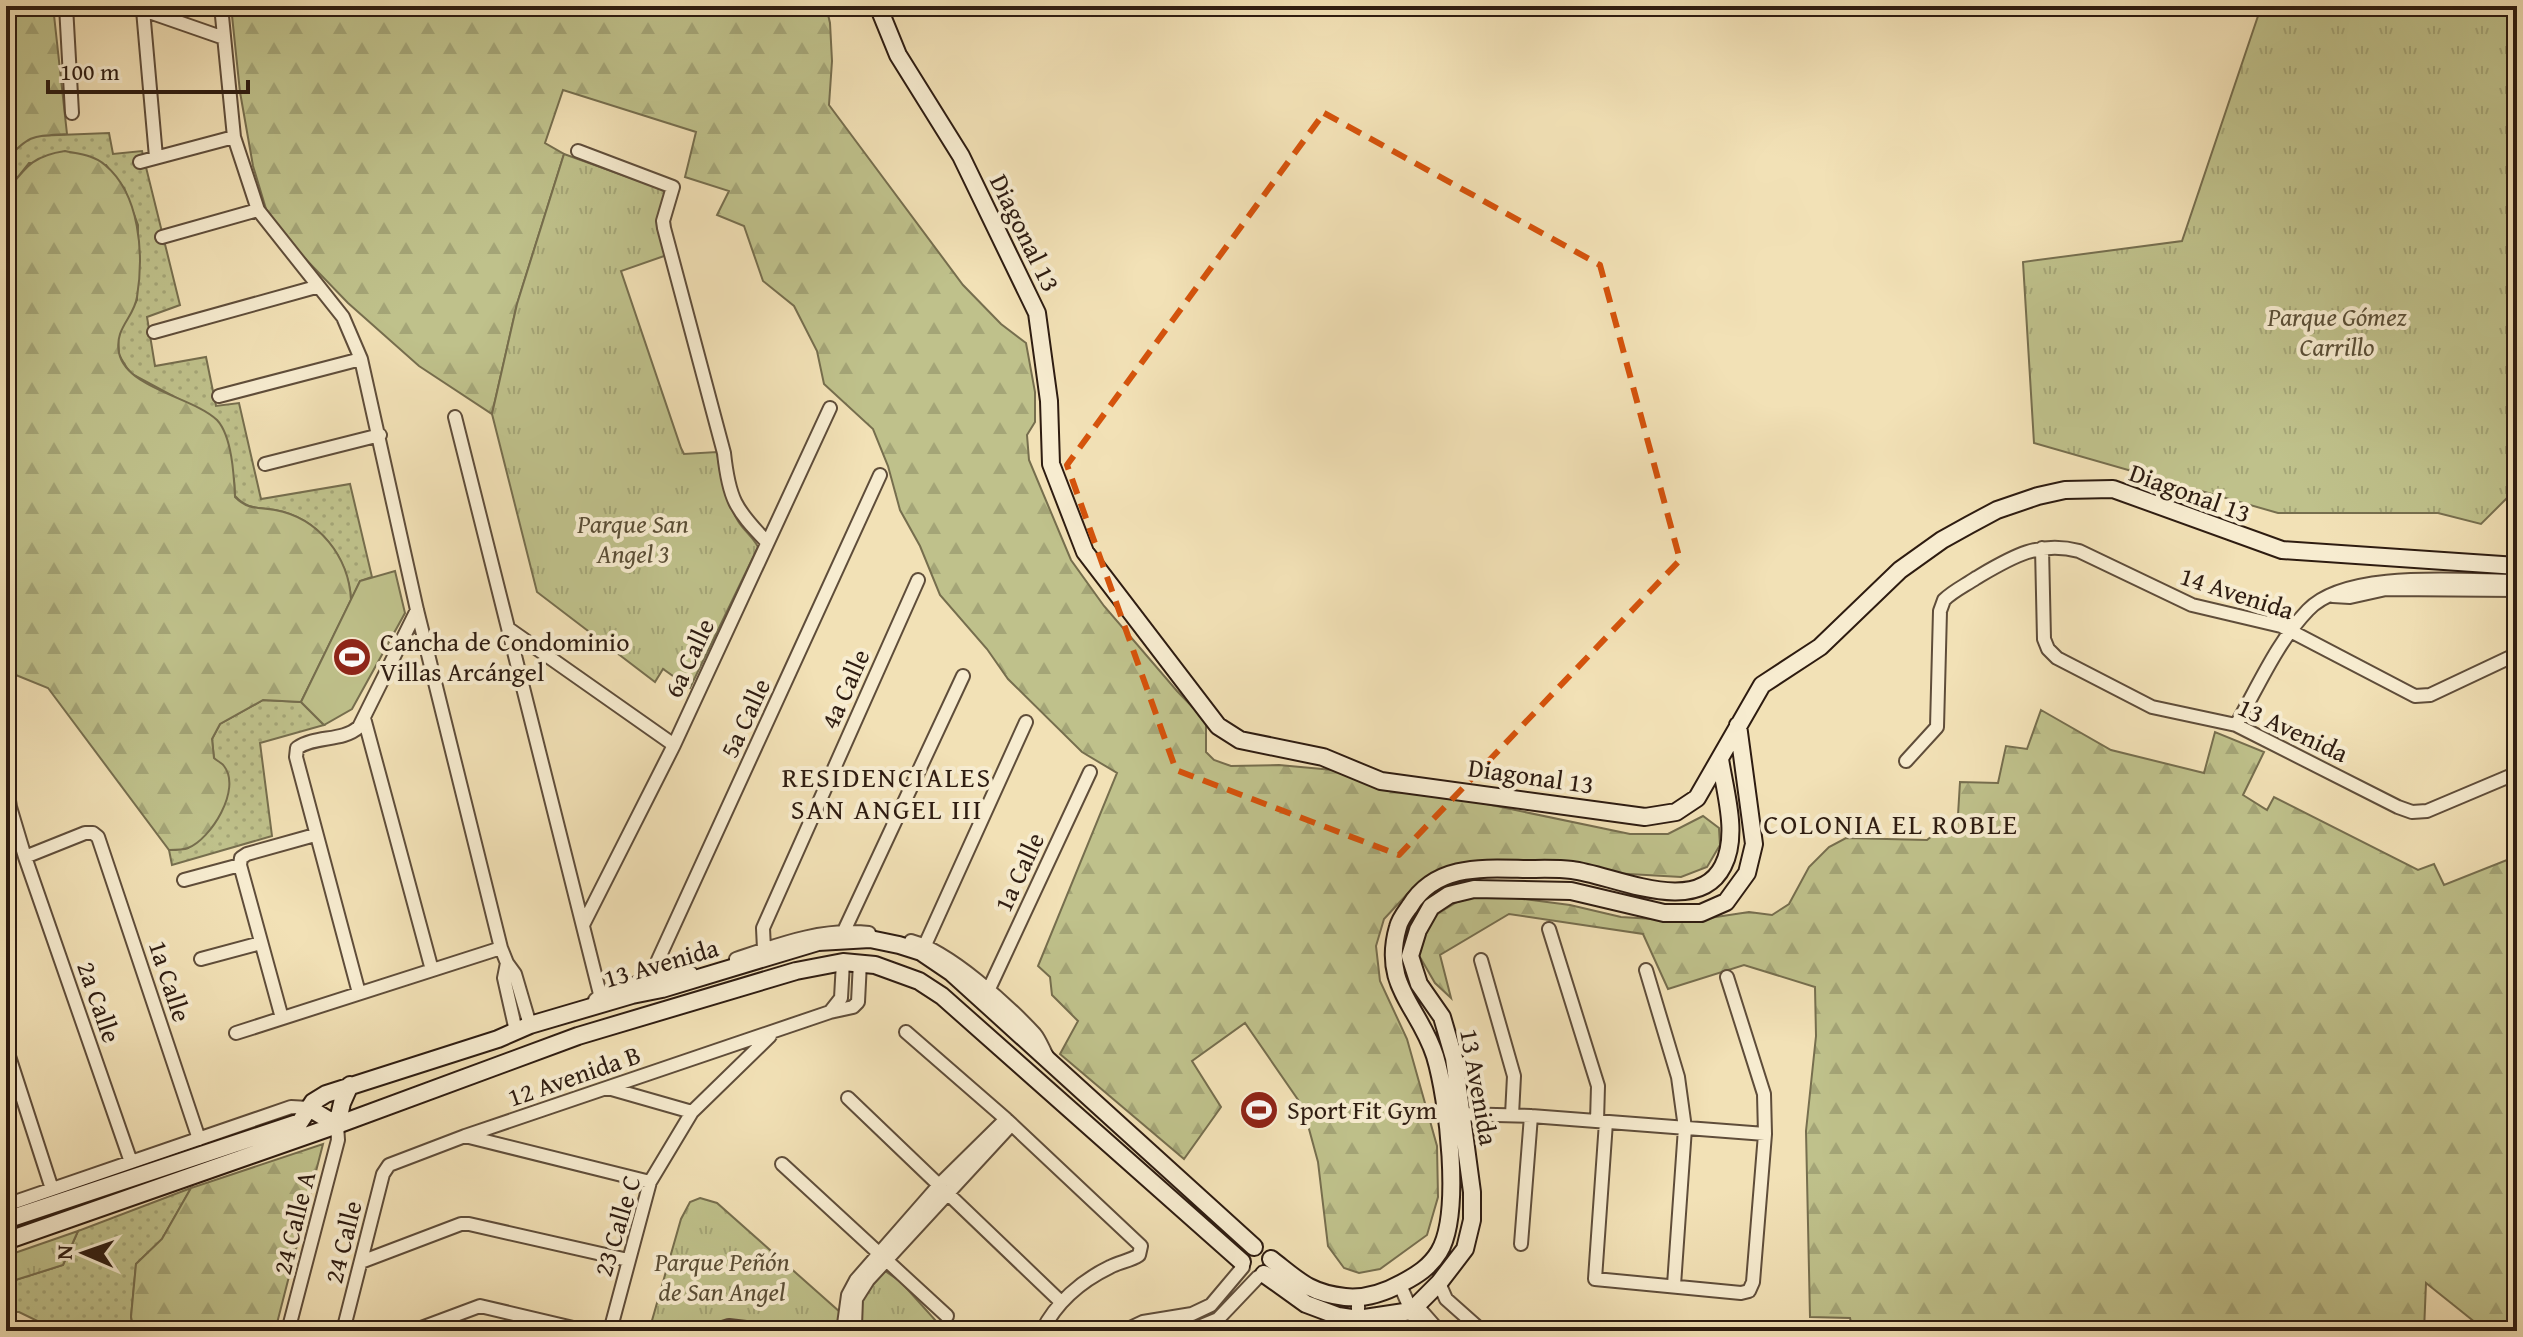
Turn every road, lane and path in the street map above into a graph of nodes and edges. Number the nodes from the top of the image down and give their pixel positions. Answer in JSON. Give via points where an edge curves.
{"nodes":[{"id":1,"x":66,"y":6,"type":"edge"},
{"id":2,"x":221,"y":6,"type":"edge"},
{"id":3,"x":878,"y":6,"type":"edge"},
{"id":4,"x":137,"y":8,"type":"edge"},
{"id":5,"x":224,"y":38,"type":"junction"},
{"id":6,"x":72,"y":113,"type":"dead end"},
{"id":7,"x":234,"y":137,"type":"junction"},
{"id":8,"x":578,"y":151,"type":"dead end"},
{"id":9,"x":156,"y":157,"type":"junction"},
{"id":10,"x":140,"y":162,"type":"dead end"},
{"id":11,"x":258,"y":210,"type":"junction"},
{"id":12,"x":162,"y":237,"type":"dead end"},
{"id":13,"x":316,"y":287,"type":"junction"},
{"id":14,"x":154,"y":332,"type":"dead end"},
{"id":15,"x":361,"y":359,"type":"junction"},
{"id":16,"x":219,"y":396,"type":"dead end"},
{"id":17,"x":830,"y":408,"type":"dead end"},
{"id":18,"x":455,"y":417,"type":"dead end"},
{"id":19,"x":380,"y":435,"type":"junction"},
{"id":20,"x":265,"y":464,"type":"dead end"},
{"id":21,"x":880,"y":475,"type":"dead end"},
{"id":22,"x":767,"y":542,"type":"junction"},
{"id":23,"x":2042,"y":548,"type":"junction"},
{"id":24,"x":2517,"y":566,"type":"edge"},
{"id":25,"x":918,"y":580,"type":"dead end"},
{"id":26,"x":2517,"y":581,"type":"edge"},
{"id":27,"x":2517,"y":590,"type":"edge"},
{"id":28,"x":2333,"y":596,"type":"junction"},
{"id":29,"x":417,"y":610,"type":"junction"},
{"id":30,"x":509,"y":629,"type":"junction"},
{"id":31,"x":2290,"y":631,"type":"junction"},
{"id":32,"x":2517,"y":654,"type":"edge"},
{"id":33,"x":963,"y":676,"type":"dead end"},
{"id":34,"x":364,"y":718,"type":"junction"},
{"id":35,"x":1026,"y":722,"type":"dead end"},
{"id":36,"x":1738,"y":724,"type":"junction"},
{"id":37,"x":2236,"y":725,"type":"junction"},
{"id":38,"x":674,"y":745,"type":"junction"},
{"id":39,"x":1720,"y":759,"type":"junction"},
{"id":40,"x":1906,"y":761,"type":"dead end"},
{"id":41,"x":1090,"y":772,"type":"dead end"},
{"id":42,"x":2517,"y":773,"type":"edge"},
{"id":43,"x":6,"y":781,"type":"edge"},
{"id":44,"x":8,"y":808,"type":"edge"},
{"id":45,"x":315,"y":835,"type":"junction"},
{"id":46,"x":25,"y":857,"type":"junction"},
{"id":47,"x":240,"y":865,"type":"junction"},
{"id":48,"x":184,"y":880,"type":"dead end"},
{"id":49,"x":583,"y":925,"type":"junction"},
{"id":50,"x":1549,"y":929,"type":"dead end"},
{"id":51,"x":844,"y":931,"type":"junction"},
{"id":52,"x":261,"y":943,"type":"junction"},
{"id":53,"x":925,"y":945,"type":"junction"},
{"id":54,"x":501,"y":948,"type":"junction"},
{"id":55,"x":764,"y":949,"type":"junction"},
{"id":56,"x":201,"y":959,"type":"dead end"},
{"id":57,"x":1481,"y":960,"type":"dead end"},
{"id":58,"x":843,"y":962,"type":"junction"},
{"id":59,"x":860,"y":962,"type":"junction"},
{"id":60,"x":432,"y":970,"type":"junction"},
{"id":61,"x":1646,"y":970,"type":"dead end"},
{"id":62,"x":1727,"y":977,"type":"dead end"},
{"id":63,"x":660,"y":985,"type":"junction"},
{"id":64,"x":988,"y":991,"type":"junction"},
{"id":65,"x":359,"y":993,"type":"junction"},
{"id":66,"x":600,"y":994,"type":"junction"},
{"id":67,"x":667,"y":1010,"type":"junction"},
{"id":68,"x":578,"y":1012,"type":"junction"},
{"id":69,"x":830,"y":1012,"type":"junction"},
{"id":70,"x":282,"y":1018,"type":"junction"},
{"id":71,"x":523,"y":1028,"type":"junction"},
{"id":72,"x":774,"y":1032,"type":"junction"},
{"id":73,"x":906,"y":1032,"type":"dead end"},
{"id":74,"x":236,"y":1033,"type":"dead end"},
{"id":75,"x":578,"y":1036,"type":"junction"},
{"id":76,"x":498,"y":1039,"type":"junction"},
{"id":77,"x":6,"y":1047,"type":"edge"},
{"id":78,"x":1047,"y":1057,"type":"junction"},
{"id":79,"x":506,"y":1062,"type":"junction"},
{"id":80,"x":350,"y":1085,"type":"junction"},
{"id":81,"x":608,"y":1088,"type":"junction"},
{"id":82,"x":848,"y":1098,"type":"dead end"},
{"id":83,"x":309,"y":1108,"type":"junction"},
{"id":84,"x":692,"y":1112,"type":"junction"},
{"id":85,"x":1454,"y":1114,"type":"junction"},
{"id":86,"x":1512,"y":1115,"type":"junction"},
{"id":87,"x":1531,"y":1116,"type":"junction"},
{"id":88,"x":1601,"y":1121,"type":"junction"},
{"id":89,"x":1008,"y":1122,"type":"junction"},
{"id":90,"x":337,"y":1125,"type":"junction"},
{"id":91,"x":1685,"y":1128,"type":"junction"},
{"id":92,"x":1765,"y":1134,"type":"junction"},
{"id":93,"x":465,"y":1136,"type":"junction"},
{"id":94,"x":199,"y":1139,"type":"junction"},
{"id":95,"x":1467,"y":1149,"type":"junction"},
{"id":96,"x":1449,"y":1153,"type":"junction"},
{"id":97,"x":131,"y":1162,"type":"junction"},
{"id":98,"x":782,"y":1164,"type":"dead end"},
{"id":99,"x":389,"y":1165,"type":"joint"},
{"id":100,"x":650,"y":1182,"type":"junction"},
{"id":101,"x":943,"y":1188,"type":"junction"},
{"id":102,"x":52,"y":1189,"type":"junction"},
{"id":103,"x":6,"y":1205,"type":"edge"},
{"id":104,"x":6,"y":1220,"type":"edge"},
{"id":105,"x":6,"y":1241,"type":"edge"},
{"id":106,"x":1521,"y":1244,"type":"dead end"},
{"id":107,"x":1254,"y":1247,"type":"junction"},
{"id":108,"x":884,"y":1256,"type":"junction"},
{"id":109,"x":628,"y":1260,"type":"junction"},
{"id":110,"x":361,"y":1262,"type":"junction"},
{"id":111,"x":1242,"y":1265,"type":"junction"},
{"id":112,"x":1264,"y":1270,"type":"junction"},
{"id":113,"x":1439,"y":1283,"type":"junction"},
{"id":114,"x":1400,"y":1285,"type":"junction"},
{"id":115,"x":1674,"y":1285,"type":"junction"},
{"id":116,"x":1358,"y":1298,"type":"junction"},
{"id":117,"x":1061,"y":1302,"type":"junction"},
{"id":118,"x":1414,"y":1308,"type":"junction"},
{"id":119,"x":947,"y":1316,"type":"dead end"},
{"id":120,"x":1362,"y":1325,"type":"edge"},
{"id":121,"x":848,"y":1328,"type":"edge"},
{"id":122,"x":288,"y":1331,"type":"edge"},
{"id":123,"x":343,"y":1331,"type":"edge"},
{"id":124,"x":413,"y":1331,"type":"edge"},
{"id":125,"x":586,"y":1331,"type":"edge"},
{"id":126,"x":610,"y":1331,"type":"edge"},
{"id":127,"x":713,"y":1331,"type":"edge"},
{"id":128,"x":773,"y":1331,"type":"edge"},
{"id":129,"x":1042,"y":1331,"type":"edge"},
{"id":130,"x":1124,"y":1331,"type":"edge"},
{"id":131,"x":1189,"y":1331,"type":"edge"},
{"id":132,"x":1417,"y":1331,"type":"edge"},
{"id":133,"x":1439,"y":1331,"type":"edge"},
{"id":134,"x":1482,"y":1331,"type":"edge"}],
"edges":[{"from":1,"to":6,"type":"street"},
{"from":2,"to":5,"type":"street"},
{"from":3,"to":39,"type":"street","name":"Diagonal 13","via":[[898,55],[961,156],[1037,313],[1051,464],[1085,552],[1218,726],[1240,740],[1323,757],[1381,781],[1645,817],[1676,812],[1697,798]]},
{"from":4,"to":5,"type":"street"},
{"from":4,"to":9,"type":"street"},
{"from":5,"to":7,"type":"street"},
{"from":7,"to":9,"type":"street"},
{"from":7,"to":11,"type":"street"},
{"from":8,"to":22,"type":"street","via":[[673,187],[664,228],[724,453],[728,486],[736,506]]},
{"from":9,"to":10,"type":"street"},
{"from":11,"to":12,"type":"street"},
{"from":11,"to":13,"type":"street"},
{"from":13,"to":14,"type":"street"},
{"from":13,"to":15,"type":"street","via":[[343,317]]},
{"from":15,"to":16,"type":"street"},
{"from":15,"to":19,"type":"street"},
{"from":17,"to":22,"type":"street","name":"6a Calle"},
{"from":18,"to":30,"type":"street"},
{"from":19,"to":20,"type":"street"},
{"from":19,"to":29,"type":"street"},
{"from":21,"to":63,"type":"street","name":"5a Calle","via":[[658,960]]},
{"from":22,"to":38,"type":"street","name":"6a Calle"},
{"from":23,"to":31,"type":"street","name":"14 Avenida","via":[[2079,551],[2192,605]]},
{"from":23,"to":37,"type":"street","name":"13 Avenida","via":[[2044,639],[2050,652],[2152,707]]},
{"from":23,"to":40,"type":"street","name":"14 Avenida","via":[[2015,555],[1944,600],[1937,727]]},
{"from":24,"to":36,"type":"street","name":"Diagonal 13","via":[[2282,550],[2113,489],[2065,490],[1997,510],[1900,570],[1820,647],[1762,685]]},
{"from":25,"to":55,"type":"street","name":"4a Calle","via":[[763,928]]},
{"from":26,"to":28,"type":"street","via":[[2391,581]]},
{"from":27,"to":28,"type":"street","via":[[2386,589]]},
{"from":28,"to":31,"type":"street","via":[[2314,605]]},
{"from":29,"to":34,"type":"street"},
{"from":29,"to":54,"type":"street"},
{"from":30,"to":38,"type":"street"},
{"from":30,"to":49,"type":"street"},
{"from":31,"to":32,"type":"street","name":"14 Avenida","via":[[2420,697]]},
{"from":31,"to":37,"type":"street"},
{"from":33,"to":51,"type":"street"},
{"from":34,"to":45,"type":"street","via":[[353,732],[297,748]]},
{"from":34,"to":60,"type":"street"},
{"from":35,"to":53,"type":"street"},
{"from":36,"to":39,"type":"street","name":"Diagonal 13"},
{"from":36,"to":85,"type":"street","name":"13 Avenida","via":[[1754,844],[1747,873],[1726,902],[1701,913],[1664,913],[1571,891],[1474,889],[1449,895],[1431,907],[1410,956],[1419,984],[1442,1017],[1454,1058]]},
{"from":37,"to":42,"type":"street","name":"13 Avenida","via":[[2412,812],[2432,809]]},
{"from":38,"to":49,"type":"street","name":"6a Calle"},
{"from":39,"to":85,"type":"street","name":"13 Avenida","via":[[1731,834],[1724,865],[1713,881],[1695,889],[1661,891],[1572,870],[1472,868],[1440,877],[1417,895],[1399,923],[1392,954],[1401,991],[1435,1056]]},
{"from":41,"to":64,"type":"street","name":"1a Calle"},
{"from":43,"to":44,"type":"street","name":"2a Calle"},
{"from":44,"to":46,"type":"street","name":"2a Calle"},
{"from":45,"to":47,"type":"street","via":[[247,854]]},
{"from":45,"to":65,"type":"street"},
{"from":46,"to":94,"type":"street","name":"1a Calle","via":[[85,833],[98,837]]},
{"from":46,"to":97,"type":"street","name":"2a Calle"},
{"from":47,"to":48,"type":"street"},
{"from":47,"to":52,"type":"street"},
{"from":49,"to":66,"type":"street"},
{"from":50,"to":88,"type":"street","via":[[1598,1086]]},
{"from":51,"to":53,"type":"street"},
{"from":51,"to":55,"type":"street"},
{"from":52,"to":56,"type":"street"},
{"from":52,"to":70,"type":"street"},
{"from":53,"to":64,"type":"street"},
{"from":54,"to":60,"type":"street"},
{"from":54,"to":71,"type":"street","via":[[515,974]]},
{"from":55,"to":63,"type":"street"},
{"from":57,"to":86,"type":"street","via":[[1514,1076]]},
{"from":58,"to":59,"type":"street","name":"13 Avenida"},
{"from":58,"to":67,"type":"street","name":"13 Avenida"},
{"from":58,"to":69,"type":"street","via":[[841,998]]},
{"from":59,"to":69,"type":"street","name":"12 Avenida B","via":[[856,1005]]},
{"from":59,"to":111,"type":"street","name":"13 Avenida","via":[[894,970],[942,996]]},
{"from":60,"to":65,"type":"street"},
{"from":61,"to":91,"type":"street","via":[[1678,1077]]},
{"from":62,"to":92,"type":"street","via":[[1764,1094]]},
{"from":63,"to":66,"type":"street"},
{"from":63,"to":67,"type":"street"},
{"from":63,"to":68,"type":"street","name":"13 Avenida"},
{"from":63,"to":78,"type":"street","name":"13 Avenida","via":[[818,942],[870,939],[921,952]]},
{"from":64,"to":78,"type":"street","via":[[1037,1036]]},
{"from":65,"to":70,"type":"street"},
{"from":66,"to":68,"type":"street"},
{"from":67,"to":75,"type":"street","name":"13 Avenida"},
{"from":68,"to":71,"type":"street","name":"13 Avenida"},
{"from":68,"to":75,"type":"street","via":[[571,1028]]},
{"from":69,"to":72,"type":"street","name":"12 Avenida B"},
{"from":70,"to":74,"type":"street"},
{"from":71,"to":76,"type":"street","name":"13 Avenida"},
{"from":72,"to":81,"type":"street","name":"12 Avenida B"},
{"from":72,"to":84,"type":"street","name":"23 Calle C"},
{"from":73,"to":89,"type":"street"},
{"from":75,"to":79,"type":"street","name":"13 Avenida"},
{"from":76,"to":79,"type":"street"},
{"from":76,"to":80,"type":"street","name":"13 Avenida"},
{"from":77,"to":102,"type":"street"},
{"from":78,"to":107,"type":"street","name":"13 Avenida"},
{"from":79,"to":90,"type":"street","name":"13 Avenida"},
{"from":80,"to":83,"type":"street","name":"13 Avenida","via":[[320,1097]]},
{"from":80,"to":90,"type":"street"},
{"from":81,"to":84,"type":"street"},
{"from":81,"to":93,"type":"street","name":"12 Avenida B"},
{"from":82,"to":101,"type":"street"},
{"from":83,"to":90,"type":"street"},
{"from":83,"to":94,"type":"street","via":[[291,1107]]},
{"from":83,"to":104,"type":"street","name":"13 Avenida","via":[[300,1122]]},
{"from":84,"to":100,"type":"street","name":"23 Calle C"},
{"from":85,"to":86,"type":"street"},
{"from":85,"to":95,"type":"street","name":"13 Avenida"},
{"from":85,"to":96,"type":"street","name":"13 Avenida"},
{"from":86,"to":87,"type":"street"},
{"from":87,"to":88,"type":"street"},
{"from":87,"to":106,"type":"street"},
{"from":88,"to":91,"type":"street"},
{"from":88,"to":115,"type":"street","via":[[1595,1279]]},
{"from":89,"to":101,"type":"street"},
{"from":89,"to":117,"type":"street","via":[[1141,1246],[1139,1255],[1110,1266]]},
{"from":90,"to":105,"type":"street","name":"13 Avenida"},
{"from":90,"to":122,"type":"street","name":"24 Calle A","via":[[338,1140]]},
{"from":91,"to":92,"type":"street"},
{"from":91,"to":115,"type":"street"},
{"from":92,"to":115,"type":"street","via":[[1749,1291]]},
{"from":93,"to":99,"type":"street","name":"12 Avenida B"},
{"from":93,"to":100,"type":"street"},
{"from":94,"to":97,"type":"street"},
{"from":95,"to":96,"type":"street"},
{"from":95,"to":113,"type":"street","name":"13 Avenida","via":[[1472,1220],[1465,1249]]},
{"from":96,"to":114,"type":"street","name":"13 Avenida","via":[[1450,1224],[1439,1252],[1422,1272]]},
{"from":97,"to":102,"type":"street"},
{"from":98,"to":108,"type":"street"},
{"from":99,"to":110,"type":"street","name":"24 Calle"},
{"from":100,"to":109,"type":"street","name":"23 Calle C"},
{"from":101,"to":108,"type":"street"},
{"from":101,"to":117,"type":"street"},
{"from":102,"to":103,"type":"street"},
{"from":107,"to":111,"type":"street","via":[[1245,1253]]},
{"from":107,"to":112,"type":"street","via":[[1265,1250]]},
{"from":108,"to":119,"type":"street"},
{"from":108,"to":121,"type":"street","via":[[856,1299]]},
{"from":109,"to":110,"type":"street","via":[[461,1224]]},
{"from":109,"to":126,"type":"street","name":"23 Calle C"},
{"from":110,"to":123,"type":"street","name":"24 Calle"},
{"from":111,"to":112,"type":"street","via":[[1249,1275]]},
{"from":111,"to":130,"type":"street","via":[[1211,1305]]},
{"from":112,"to":116,"type":"street","name":"13 Avenida","via":[[1310,1290]]},
{"from":112,"to":120,"type":"street","via":[[1306,1304]]},
{"from":112,"to":131,"type":"street","via":[[1218,1319]]},
{"from":113,"to":118,"type":"street","name":"13 Avenida"},
{"from":113,"to":134,"type":"street","via":[[1446,1299]]},
{"from":114,"to":116,"type":"street","name":"13 Avenida"},
{"from":114,"to":118,"type":"street"},
{"from":116,"to":120,"type":"street"},
{"from":117,"to":129,"type":"street"},
{"from":118,"to":120,"type":"street"},
{"from":118,"to":132,"type":"street"},
{"from":118,"to":133,"type":"street"},
{"from":124,"to":125,"type":"street","via":[[480,1306]]},
{"from":127,"to":128,"type":"street","via":[[729,1326]]}]}
